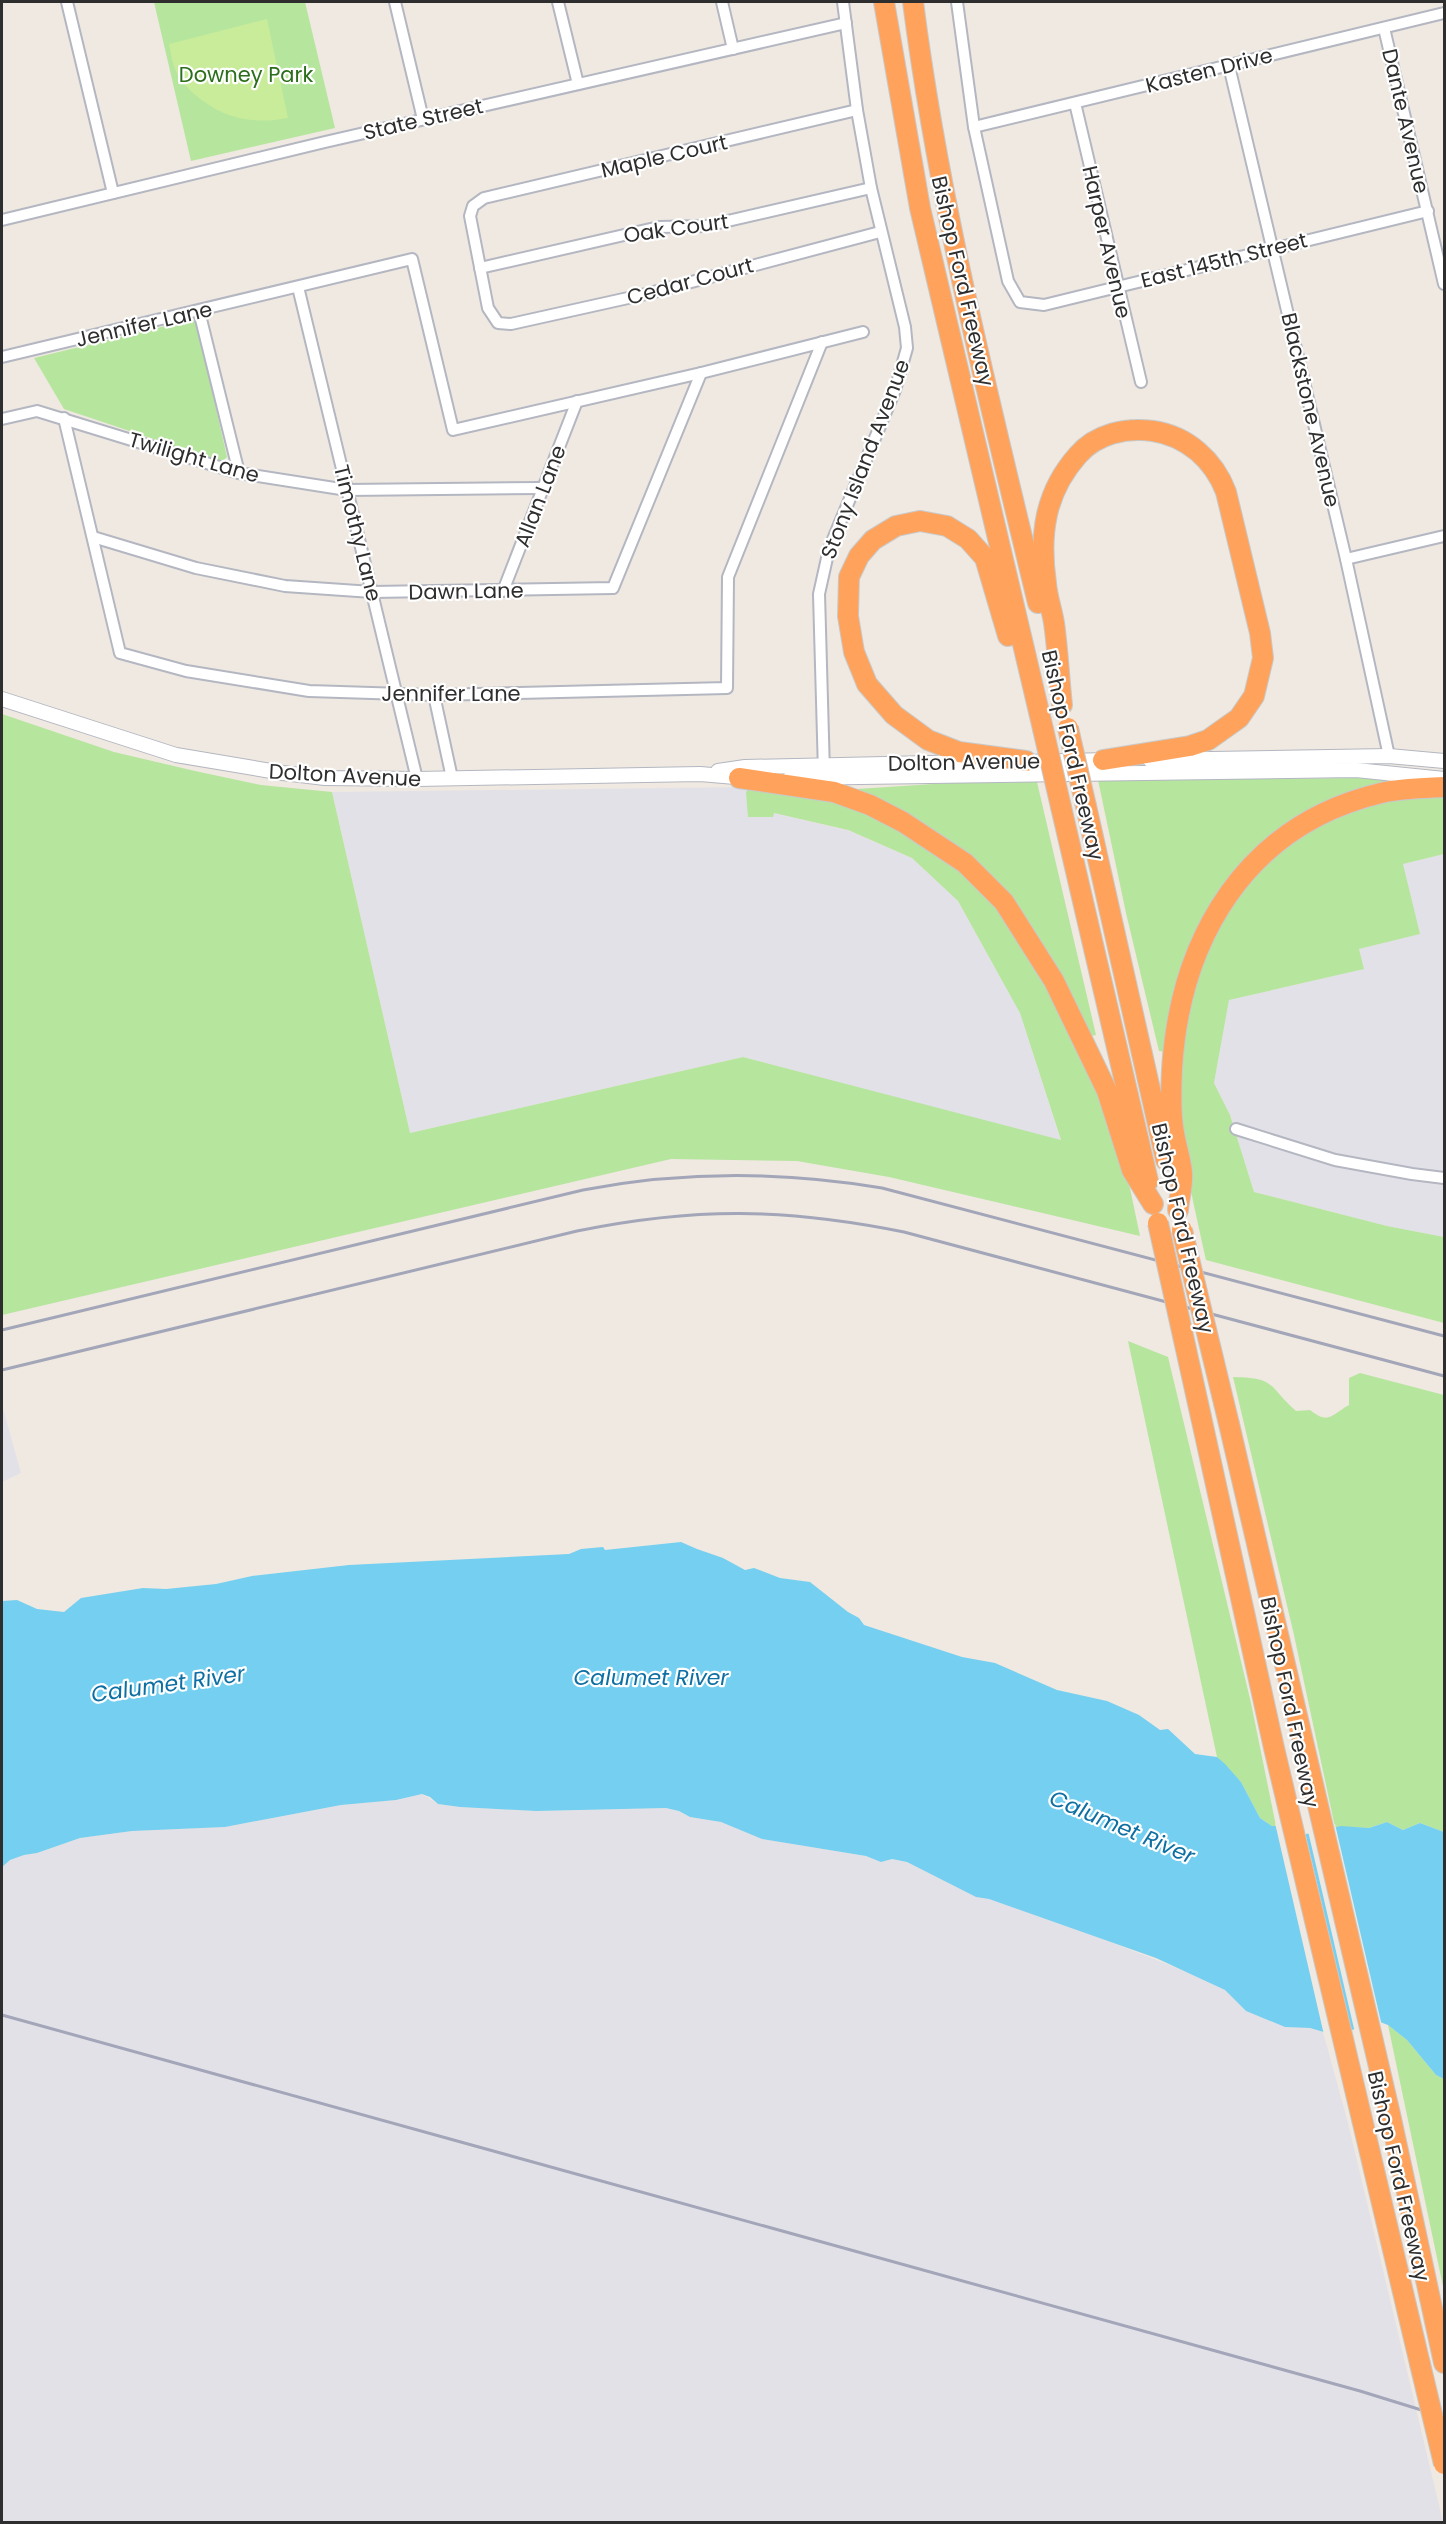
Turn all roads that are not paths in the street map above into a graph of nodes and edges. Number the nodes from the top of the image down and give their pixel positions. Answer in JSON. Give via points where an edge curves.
{"nodes":[{"id":1,"x":67,"y":2,"type":"edge"},
{"id":2,"x":395,"y":2,"type":"edge"},
{"id":3,"x":558,"y":2,"type":"edge"},
{"id":4,"x":722,"y":2,"type":"edge"},
{"id":5,"x":843,"y":2,"type":"edge"},
{"id":6,"x":884,"y":2,"type":"edge"},
{"id":7,"x":913,"y":2,"type":"edge"},
{"id":8,"x":957,"y":2,"type":"edge"},
{"id":9,"x":1444,"y":13,"type":"edge"},
{"id":10,"x":846,"y":23,"type":"junction"},
{"id":11,"x":1384,"y":28,"type":"junction"},
{"id":12,"x":733,"y":48,"type":"junction"},
{"id":13,"x":1229,"y":66,"type":"junction"},
{"id":14,"x":578,"y":84,"type":"junction"},
{"id":15,"x":1074,"y":102,"type":"junction"},
{"id":16,"x":857,"y":110,"type":"junction"},
{"id":17,"x":423,"y":119,"type":"junction"},
{"id":18,"x":974,"y":127,"type":"junction"},
{"id":19,"x":871,"y":188,"type":"junction"},
{"id":20,"x":113,"y":194,"type":"junction"},
{"id":21,"x":1428,"y":211,"type":"junction"},
{"id":22,"x":2,"y":220,"type":"edge"},
{"id":23,"x":880,"y":232,"type":"junction"},
{"id":24,"x":1273,"y":248,"type":"junction"},
{"id":25,"x":480,"y":268,"type":"junction"},
{"id":26,"x":1444,"y":284,"type":"edge"},
{"id":27,"x":1117,"y":286,"type":"junction"},
{"id":28,"x":298,"y":287,"type":"junction"},
{"id":29,"x":199,"y":311,"type":"junction"},
{"id":30,"x":863,"y":332,"type":"dead end"},
{"id":31,"x":822,"y":342,"type":"junction"},
{"id":32,"x":2,"y":357,"type":"edge"},
{"id":33,"x":701,"y":373,"type":"junction"},
{"id":34,"x":1141,"y":382,"type":"dead end"},
{"id":35,"x":577,"y":401,"type":"junction"},
{"id":36,"x":64,"y":418,"type":"junction"},
{"id":37,"x":2,"y":419,"type":"edge"},
{"id":38,"x":239,"y":473,"type":"junction"},
{"id":39,"x":542,"y":488,"type":"junction"},
{"id":40,"x":347,"y":490,"type":"junction"},
{"id":41,"x":1444,"y":536,"type":"edge"},
{"id":42,"x":93,"y":537,"type":"junction"},
{"id":43,"x":1346,"y":560,"type":"junction"},
{"id":44,"x":503,"y":591,"type":"junction"},
{"id":45,"x":372,"y":592,"type":"junction"},
{"id":46,"x":398,"y":695,"type":"junction"},
{"id":47,"x":434,"y":695,"type":"junction"},
{"id":48,"x":2,"y":699,"type":"edge"},
{"id":49,"x":1062,"y":705,"type":"junction"},
{"id":50,"x":1041,"y":720,"type":"junction"},
{"id":51,"x":1389,"y":756,"type":"junction"},
{"id":52,"x":1103,"y":760,"type":"junction"},
{"id":53,"x":1026,"y":761,"type":"junction"},
{"id":54,"x":1444,"y":761,"type":"edge"},
{"id":55,"x":824,"y":772,"type":"junction"},
{"id":56,"x":700,"y":774,"type":"junction"},
{"id":57,"x":452,"y":778,"type":"junction"},
{"id":58,"x":739,"y":778,"type":"junction"},
{"id":59,"x":1444,"y":779,"type":"edge"},
{"id":60,"x":417,"y":780,"type":"junction"},
{"id":61,"x":1444,"y":787,"type":"edge"},
{"id":62,"x":1236,"y":1129,"type":"dead end"},
{"id":63,"x":1444,"y":1178,"type":"edge"},
{"id":64,"x":1178,"y":1210,"type":"junction"},
{"id":65,"x":1156,"y":1214,"type":"junction"},
{"id":66,"x":1444,"y":2363,"type":"edge"},
{"id":67,"x":1444,"y":2464,"type":"edge"}],
"edges":[{"from":1,"to":20,"type":"street"},
{"from":2,"to":17,"type":"street"},
{"from":3,"to":14,"type":"street"},
{"from":4,"to":12,"type":"street"},
{"from":5,"to":10,"type":"street","name":"Stony Island Avenue"},
{"from":6,"to":50,"type":"highway","name":"Bishop Ford Freeway","via":[[920,208]]},
{"from":7,"to":49,"type":"highway","name":"Bishop Ford Freeway","via":[[951,232]]},
{"from":8,"to":18,"type":"street"},
{"from":9,"to":11,"type":"street","name":"Kasten Drive"},
{"from":10,"to":12,"type":"street","name":"State Street"},
{"from":10,"to":16,"type":"street","name":"Stony Island Avenue"},
{"from":11,"to":13,"type":"street","name":"Kasten Drive"},
{"from":11,"to":21,"type":"street","name":"Dante Avenue"},
{"from":12,"to":14,"type":"street","name":"State Street"},
{"from":13,"to":15,"type":"street","name":"Kasten Drive"},
{"from":13,"to":24,"type":"street","name":"Blackstone Avenue"},
{"from":14,"to":17,"type":"street","name":"State Street"},
{"from":15,"to":18,"type":"street","name":"Kasten Drive"},
{"from":15,"to":27,"type":"street","name":"Harper Avenue"},
{"from":16,"to":19,"type":"street","name":"Stony Island Avenue"},
{"from":16,"to":25,"type":"street","name":"Maple Court","via":[[484,198],[473,206],[470,216]]},
{"from":17,"to":20,"type":"street","name":"State Street"},
{"from":18,"to":27,"type":"street","name":"East 145th Street","via":[[1008,282],[1020,302],[1044,304]]},
{"from":19,"to":23,"type":"street","name":"Stony Island Avenue"},
{"from":19,"to":25,"type":"street","name":"Oak Court","via":[[706,226],[659,227]]},
{"from":20,"to":22,"type":"street","name":"State Street"},
{"from":21,"to":24,"type":"street","name":"East 145th Street"},
{"from":21,"to":26,"type":"street","name":"Dante Avenue"},
{"from":23,"to":25,"type":"street","name":"Cedar Court","via":[[646,294],[511,324],[498,323],[488,308]]},
{"from":23,"to":55,"type":"street","name":"Stony Island Avenue","via":[[907,348],[887,412],[829,549],[819,594]]},
{"from":24,"to":27,"type":"street","name":"East 145th Street"},
{"from":24,"to":43,"type":"street","name":"Blackstone Avenue"},
{"from":27,"to":34,"type":"street","name":"Harper Avenue"},
{"from":28,"to":29,"type":"street","name":"Jennifer Lane"},
{"from":28,"to":35,"type":"street","name":"Jennifer Lane","via":[[412,259],[453,430]]},
{"from":28,"to":40,"type":"street","name":"Timothy Lane"},
{"from":29,"to":32,"type":"street","name":"Jennifer Lane"},
{"from":29,"to":38,"type":"street"},
{"from":30,"to":31,"type":"street","name":"Jennifer Lane"},
{"from":31,"to":33,"type":"street","name":"Jennifer Lane"},
{"from":31,"to":47,"type":"street","name":"Jennifer Lane","via":[[728,577],[727,688]]},
{"from":33,"to":35,"type":"street","name":"Jennifer Lane"},
{"from":33,"to":44,"type":"street","name":"Dawn Lane","via":[[613,588]]},
{"from":35,"to":39,"type":"street","name":"Allan Lane"},
{"from":36,"to":37,"type":"street","via":[[37,411]]},
{"from":36,"to":38,"type":"street","name":"Twilight Lane"},
{"from":36,"to":42,"type":"street","name":"Jennifer Lane"},
{"from":38,"to":40,"type":"street","name":"Twilight Lane"},
{"from":39,"to":40,"type":"street","name":"Twilight Lane"},
{"from":39,"to":44,"type":"street","name":"Allan Lane"},
{"from":40,"to":45,"type":"street","name":"Timothy Lane"},
{"from":41,"to":43,"type":"street"},
{"from":42,"to":45,"type":"street","name":"Dawn Lane","via":[[207,571],[285,586]]},
{"from":42,"to":46,"type":"street","name":"Jennifer Lane","via":[[120,653],[186,671],[309,692]]},
{"from":43,"to":51,"type":"street","name":"Blackstone Avenue"},
{"from":44,"to":45,"type":"street","name":"Dawn Lane"},
{"from":45,"to":46,"type":"street","name":"Timothy Lane"},
{"from":46,"to":47,"type":"street","name":"Jennifer Lane"},
{"from":46,"to":60,"type":"street","name":"Timothy Lane"},
{"from":47,"to":57,"type":"street"},
{"from":48,"to":60,"type":"street","name":"Dolton Avenue","via":[[134,743],[211,762],[326,777]]},
{"from":49,"to":52,"type":"highway","via":[[1043,556],[1052,493],[1083,448],[1101,436],[1144,429],[1166,433],[1194,446],[1221,478],[1260,633],[1263,658],[1259,681],[1239,718],[1208,740]]},
{"from":49,"to":64,"type":"highway","name":"Bishop Ford Freeway","bridge":true},
{"from":50,"to":53,"type":"highway","via":[[1021,676],[985,558],[968,539],[947,526],[920,521],[896,526],[873,540],[859,556],[849,577],[848,616],[854,652],[867,684],[894,715],[928,740],[959,752]]},
{"from":50,"to":65,"type":"highway","name":"Bishop Ford Freeway","bridge":true},
{"from":51,"to":52,"type":"street","name":"Dolton Avenue"},
{"from":51,"to":54,"type":"street","name":"Dolton Avenue"},
{"from":52,"to":53,"type":"street","name":"Dolton Avenue"},
{"from":53,"to":55,"type":"street","name":"Dolton Avenue"},
{"from":55,"to":56,"type":"street","name":"Dolton Avenue","via":[[745,766]]},
{"from":55,"to":58,"type":"street","name":"Dolton Avenue"},
{"from":55,"to":59,"type":"street","name":"Dolton Avenue","via":[[1356,770]]},
{"from":56,"to":57,"type":"street","name":"Dolton Avenue"},
{"from":56,"to":58,"type":"street","name":"Dolton Avenue"},
{"from":57,"to":60,"type":"street","name":"Dolton Avenue"},
{"from":58,"to":65,"type":"highway","via":[[834,792],[870,805],[965,863],[1004,902],[1054,981],[1107,1091],[1132,1170]]},
{"from":61,"to":64,"type":"highway","via":[[1382,792],[1310,820],[1256,860],[1228,893],[1195,953],[1174,1037],[1173,1131],[1182,1174]]},
{"from":62,"to":63,"type":"street","via":[[1335,1160]]},
{"from":64,"to":66,"type":"highway","name":"Bishop Ford Freeway","bridge":true,"via":[[1390,2114]]},
{"from":65,"to":67,"type":"highway","name":"Bishop Ford Freeway","bridge":true,"via":[[1274,1748]]}]}
